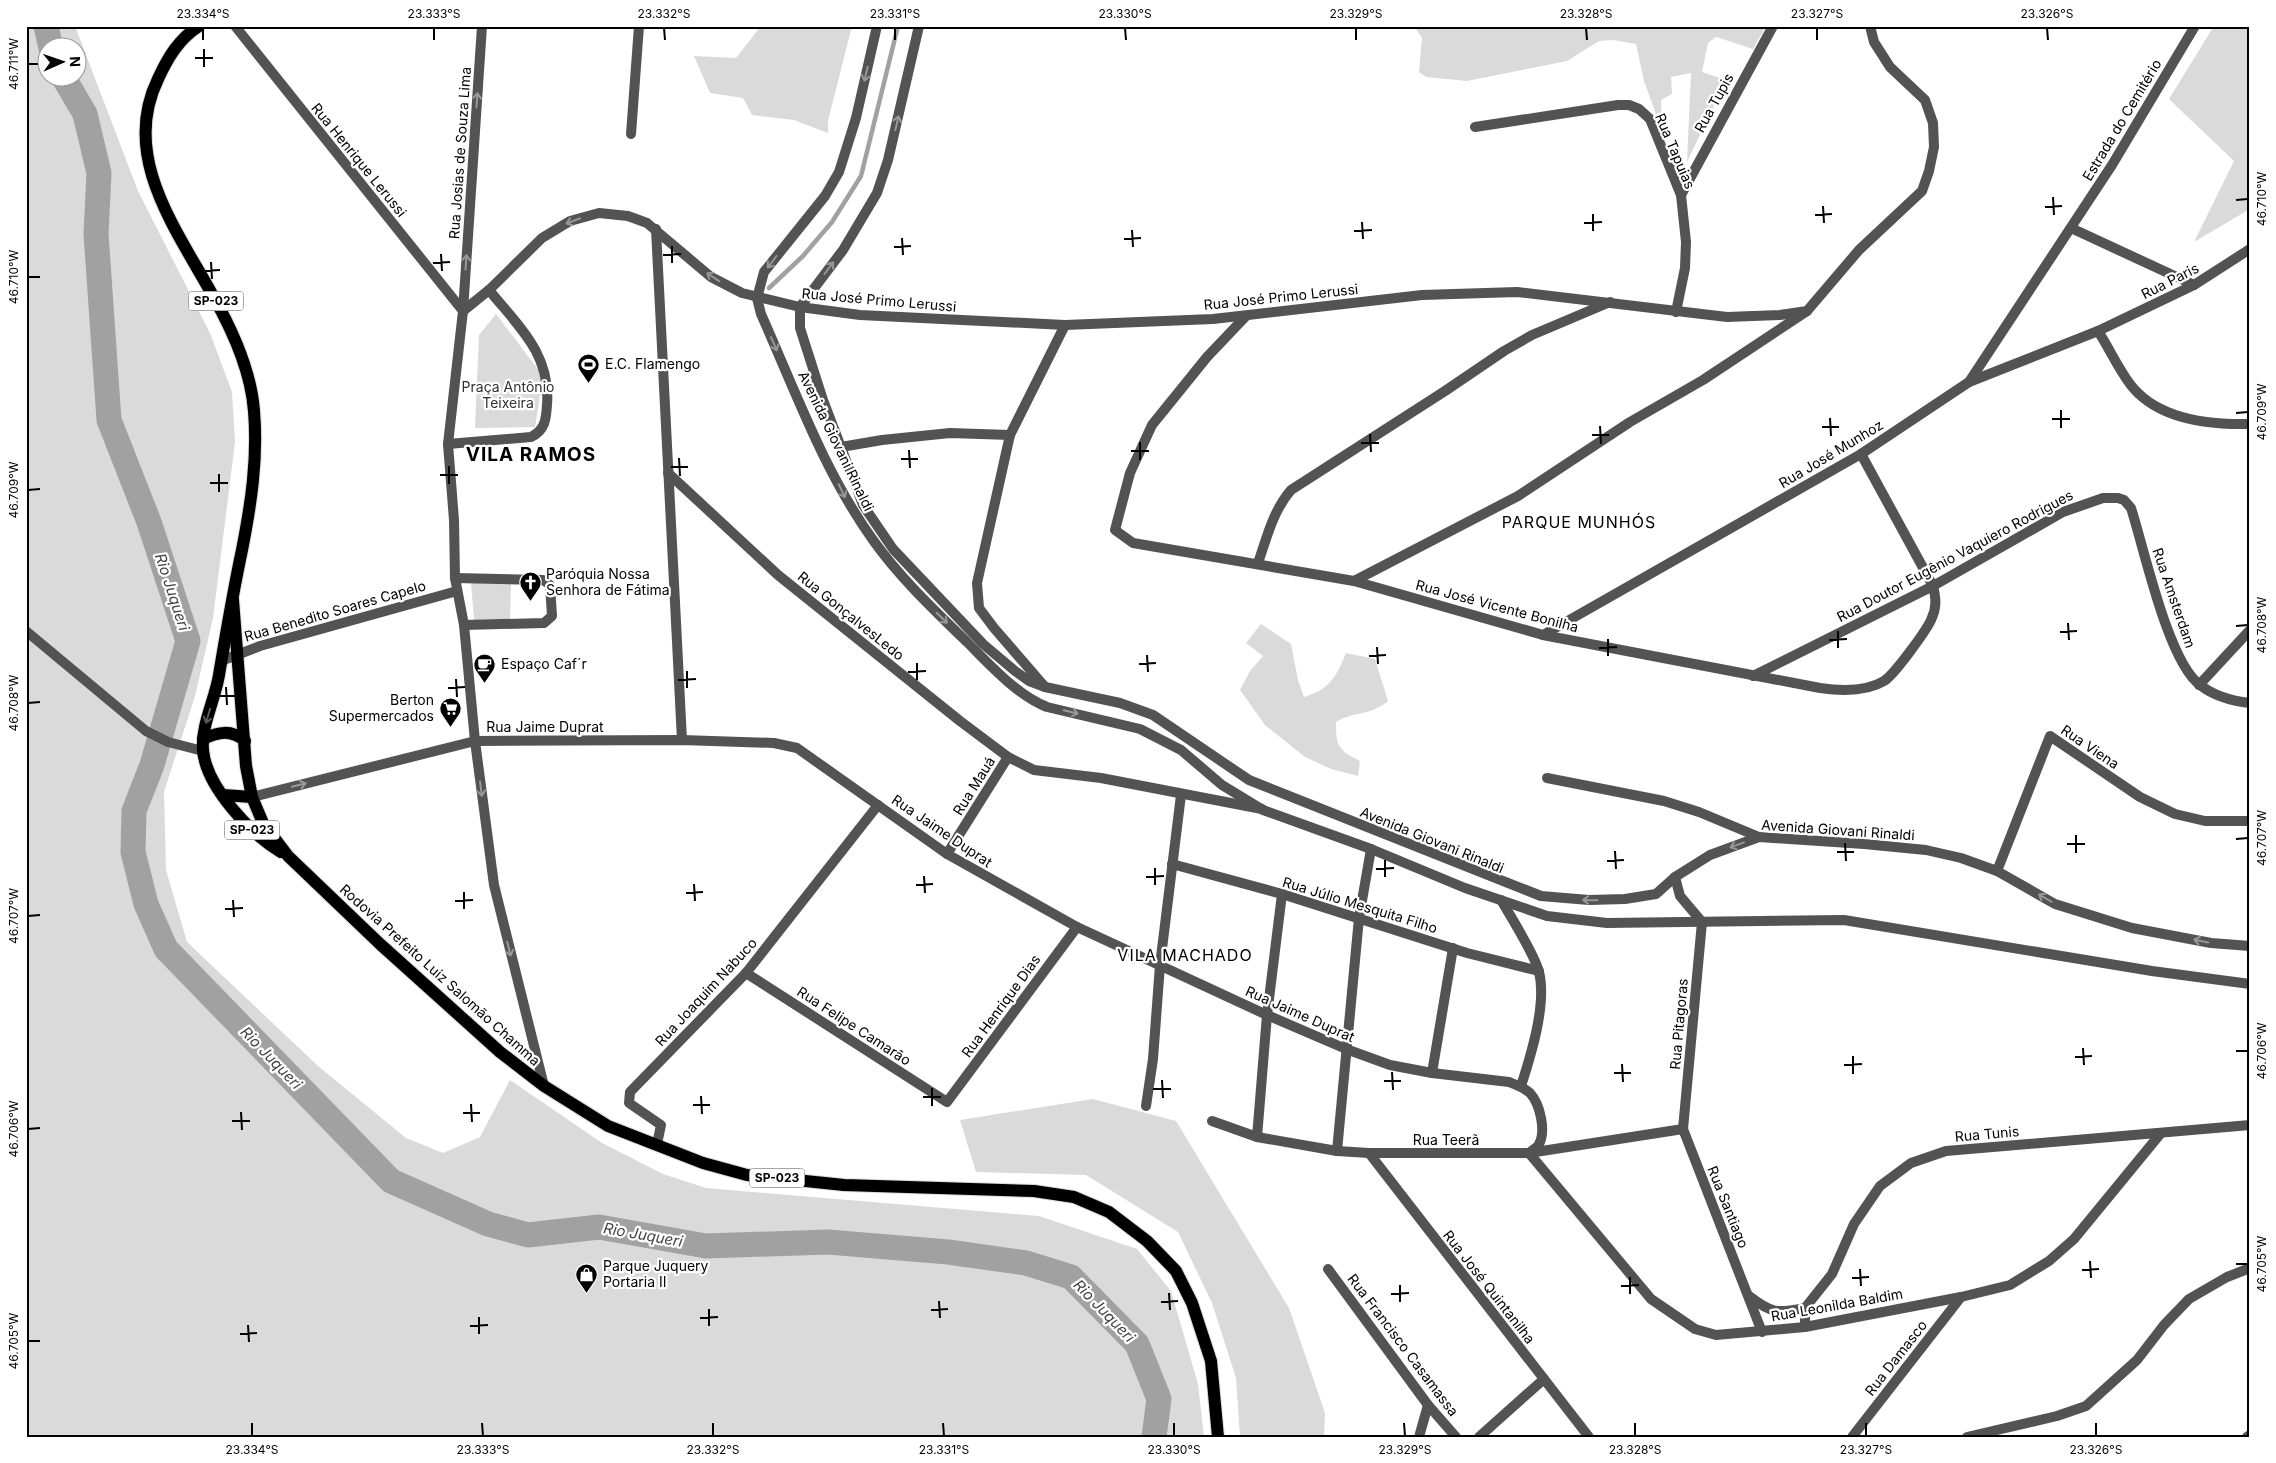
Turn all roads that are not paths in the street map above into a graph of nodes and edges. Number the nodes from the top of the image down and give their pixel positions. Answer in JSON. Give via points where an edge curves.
{"nodes":[{"id":1,"x":199,"y":26,"type":"edge"},
{"id":2,"x":235,"y":26,"type":"edge"},
{"id":3,"x":482,"y":26,"type":"edge"},
{"id":4,"x":639,"y":26,"type":"edge"},
{"id":5,"x":877,"y":26,"type":"edge"},
{"id":6,"x":918,"y":26,"type":"edge"},
{"id":7,"x":1773,"y":26,"type":"edge"},
{"id":8,"x":1870,"y":26,"type":"edge"},
{"id":9,"x":2195,"y":26,"type":"edge"},
{"id":10,"x":1475,"y":128,"type":"dead end"},
{"id":11,"x":631,"y":134,"type":"dead end"},
{"id":12,"x":1681,"y":195,"type":"junction"},
{"id":13,"x":2071,"y":228,"type":"junction"},
{"id":14,"x":656,"y":229,"type":"junction"},
{"id":15,"x":2250,"y":249,"type":"edge"},
{"id":16,"x":2194,"y":285,"type":"junction"},
{"id":17,"x":489,"y":290,"type":"junction"},
{"id":18,"x":757,"y":298,"type":"junction"},
{"id":19,"x":1610,"y":302,"type":"junction"},
{"id":20,"x":800,"y":307,"type":"junction"},
{"id":21,"x":463,"y":311,"type":"junction"},
{"id":22,"x":1807,"y":311,"type":"junction"},
{"id":23,"x":1676,"y":312,"type":"junction"},
{"id":24,"x":1246,"y":316,"type":"junction"},
{"id":25,"x":1065,"y":326,"type":"junction"},
{"id":26,"x":2098,"y":331,"type":"junction"},
{"id":27,"x":1969,"y":382,"type":"junction"},
{"id":28,"x":2250,"y":424,"type":"edge"},
{"id":29,"x":1010,"y":435,"type":"junction"},
{"id":30,"x":448,"y":444,"type":"junction"},
{"id":31,"x":841,"y":447,"type":"junction"},
{"id":32,"x":1861,"y":454,"type":"junction"},
{"id":33,"x":668,"y":473,"type":"junction"},
{"id":34,"x":2118,"y":498,"type":"joint"},
{"id":35,"x":1258,"y":563,"type":"junction"},
{"id":36,"x":455,"y":578,"type":"junction"},
{"id":37,"x":1354,"y":581,"type":"junction"},
{"id":38,"x":1933,"y":586,"type":"junction"},
{"id":39,"x":457,"y":591,"type":"junction"},
{"id":40,"x":233,"y":600,"type":"junction"},
{"id":41,"x":464,"y":625,"type":"junction"},
{"id":42,"x":2250,"y":630,"type":"edge"},
{"id":43,"x":26,"y":631,"type":"edge"},
{"id":44,"x":1543,"y":635,"type":"junction"},
{"id":45,"x":237,"y":653,"type":"junction"},
{"id":46,"x":221,"y":661,"type":"junction"},
{"id":47,"x":1754,"y":676,"type":"junction"},
{"id":48,"x":2199,"y":685,"type":"junction"},
{"id":49,"x":1045,"y":687,"type":"junction"},
{"id":50,"x":2250,"y":703,"type":"edge"},
{"id":51,"x":1042,"y":705,"type":"junction"},
{"id":52,"x":682,"y":740,"type":"junction"},
{"id":53,"x":245,"y":741,"type":"junction"},
{"id":54,"x":475,"y":741,"type":"junction"},
{"id":55,"x":203,"y":745,"type":"junction"},
{"id":56,"x":1008,"y":757,"type":"junction"},
{"id":57,"x":1546,"y":778,"type":"dead end"},
{"id":58,"x":1257,"y":784,"type":"junction"},
{"id":59,"x":223,"y":795,"type":"junction"},
{"id":60,"x":1181,"y":795,"type":"junction"},
{"id":61,"x":252,"y":797,"type":"junction"},
{"id":62,"x":1292,"y":798,"type":"junction"},
{"id":63,"x":878,"y":805,"type":"junction"},
{"id":64,"x":1253,"y":805,"type":"junction"},
{"id":65,"x":1263,"y":810,"type":"junction"},
{"id":66,"x":1281,"y":816,"type":"junction"},
{"id":67,"x":2250,"y":821,"type":"edge"},
{"id":68,"x":1759,"y":837,"type":"junction"},
{"id":69,"x":1371,"y":848,"type":"junction"},
{"id":70,"x":947,"y":854,"type":"junction"},
{"id":71,"x":288,"y":856,"type":"junction"},
{"id":72,"x":1172,"y":864,"type":"junction"},
{"id":73,"x":1997,"y":870,"type":"junction"},
{"id":74,"x":1675,"y":877,"type":"junction"},
{"id":75,"x":1282,"y":894,"type":"junction"},
{"id":76,"x":1501,"y":900,"type":"junction"},
{"id":77,"x":1359,"y":918,"type":"junction"},
{"id":78,"x":1702,"y":922,"type":"junction"},
{"id":79,"x":1077,"y":927,"type":"junction"},
{"id":80,"x":2250,"y":946,"type":"edge"},
{"id":81,"x":1453,"y":948,"type":"junction"},
{"id":82,"x":1160,"y":965,"type":"junction"},
{"id":83,"x":1539,"y":971,"type":"junction"},
{"id":84,"x":746,"y":973,"type":"junction"},
{"id":85,"x":2250,"y":984,"type":"edge"},
{"id":86,"x":1267,"y":1015,"type":"junction"},
{"id":87,"x":1346,"y":1049,"type":"junction"},
{"id":88,"x":1432,"y":1073,"type":"junction"},
{"id":89,"x":544,"y":1086,"type":"junction"},
{"id":90,"x":1521,"y":1086,"type":"junction"},
{"id":91,"x":947,"y":1102,"type":"joint"},
{"id":92,"x":1146,"y":1106,"type":"dead end"},
{"id":93,"x":1212,"y":1121,"type":"dead end"},
{"id":94,"x":2250,"y":1125,"type":"edge"},
{"id":95,"x":1683,"y":1129,"type":"junction"},
{"id":96,"x":2161,"y":1133,"type":"junction"},
{"id":97,"x":1257,"y":1137,"type":"junction"},
{"id":98,"x":656,"y":1144,"type":"junction"},
{"id":99,"x":1337,"y":1151,"type":"junction"},
{"id":100,"x":1529,"y":1153,"type":"junction"},
{"id":101,"x":1368,"y":1154,"type":"junction"},
{"id":102,"x":2250,"y":1268,"type":"edge"},
{"id":103,"x":1328,"y":1269,"type":"dead end"},
{"id":104,"x":1748,"y":1295,"type":"junction"},
{"id":105,"x":1961,"y":1297,"type":"junction"},
{"id":106,"x":1806,"y":1308,"type":"junction"},
{"id":107,"x":1805,"y":1327,"type":"junction"},
{"id":108,"x":1762,"y":1332,"type":"junction"},
{"id":109,"x":1544,"y":1379,"type":"junction"},
{"id":110,"x":1428,"y":1404,"type":"junction"},
{"id":111,"x":1218,"y":1437,"type":"edge"},
{"id":112,"x":1419,"y":1437,"type":"edge"},
{"id":113,"x":1456,"y":1437,"type":"edge"},
{"id":114,"x":1479,"y":1437,"type":"edge"},
{"id":115,"x":1589,"y":1437,"type":"edge"},
{"id":116,"x":1852,"y":1437,"type":"edge"},
{"id":117,"x":1967,"y":1437,"type":"edge"}],
"edges":[{"from":1,"to":40,"type":"main road","name":"Rodovia Prefeito Luiz Salomão Chamma","number":"SP-023","via":[[187,34],[167,59],[154,86],[146,113],[145,145],[154,186],[180,241],[233,335],[248,375],[256,453],[250,511]]},
{"from":2,"to":21,"type":"street","name":"Rua Henrique Lerussi"},
{"from":21,"to":3,"type":"street","name":"Rua Josias de Souza Lima","one_way":true},
{"from":4,"to":11,"type":"street"},
{"from":5,"to":18,"type":"street","one_way":true,"via":[[856,118],[839,172],[825,196],[764,272]]},
{"from":20,"to":6,"type":"street","one_way":true,"via":[[843,250],[877,193],[888,160]]},
{"from":7,"to":12,"type":"street","name":"Rua Tupis"},
{"from":8,"to":22,"type":"street","via":[[1874,42],[1890,67],[1925,100],[1933,122],[1934,147],[1929,171],[1922,191],[1859,250]]},
{"from":9,"to":13,"type":"street","name":"Estrada do Cemitério"},
{"from":10,"to":12,"type":"street","name":"Rua Tapuias","via":[[1629,105],[1650,119]]},
{"from":12,"to":23,"type":"street","name":"Rua Tapuias","via":[[1685,268]]},
{"from":13,"to":16,"type":"street"},
{"from":13,"to":27,"type":"street","name":"Rua José Munhoz"},
{"from":14,"to":17,"type":"street","name":"Rua José Primo Lerussi","one_way":true,"via":[[628,216],[599,213],[570,221],[542,238]]},
{"from":18,"to":14,"type":"street","name":"Rua José Primo Lerussi","one_way":true,"via":[[711,277]]},
{"from":14,"to":33,"type":"street"},
{"from":15,"to":16,"type":"street","name":"Rua Paris"},
{"from":16,"to":26,"type":"street","name":"Rua Paris"},
{"from":17,"to":21,"type":"street","name":"Rua José Primo Lerussi"},
{"from":17,"to":30,"type":"street","via":[[542,360],[547,376],[546,423],[540,433],[531,437]]},
{"from":18,"to":20,"type":"street","name":"Rua José Primo Lerussi"},
{"from":18,"to":51,"type":"street","name":"Avenida Giovani Rinaldi","one_way":true,"via":[[760,314],[816,439],[848,503],[873,540],[890,563],[979,654]]},
{"from":19,"to":23,"type":"street","name":"Rua José Primo Lerussi"},
{"from":19,"to":24,"type":"street","name":"Rua José Primo Lerussi","via":[[1517,292],[1432,295]]},
{"from":19,"to":35,"type":"street","via":[[1532,335],[1504,351],[1291,490],[1274,514]]},
{"from":20,"to":25,"type":"street","name":"Rua José Primo Lerussi","via":[[860,314]]},
{"from":20,"to":31,"type":"street","name":"Avenida Giovani Rinaldi","via":[[800,328]]},
{"from":21,"to":30,"type":"street","name":"Rua Josias de Souza Lima"},
{"from":22,"to":23,"type":"street","name":"Rua José Primo Lerussi","via":[[1727,318]]},
{"from":22,"to":37,"type":"street","via":[[1518,496]]},
{"from":24,"to":25,"type":"street","name":"Rua José Primo Lerussi"},
{"from":24,"to":35,"type":"street","name":"Rua José Vicente Bonilha","via":[[1152,426],[1130,473],[1115,530],[1133,543]]},
{"from":25,"to":29,"type":"street"},
{"from":26,"to":27,"type":"street","name":"Rua Paris"},
{"from":26,"to":28,"type":"street","via":[[2131,385],[2151,404],[2186,419],[2222,425]]},
{"from":27,"to":32,"type":"street","name":"Rua José Munhoz"},
{"from":29,"to":31,"type":"street","via":[[950,433]]},
{"from":29,"to":49,"type":"street","via":[[976,596],[979,608],[994,628]]},
{"from":30,"to":36,"type":"street","name":"Rua Josias de Souza Lima"},
{"from":31,"to":49,"type":"street","name":"Avenida Giovani Rinaldi","via":[[863,505],[894,549],[983,644],[1030,681]]},
{"from":32,"to":38,"type":"street"},
{"from":32,"to":44,"type":"street","name":"Rua José Munhoz"},
{"from":33,"to":52,"type":"street"},
{"from":33,"to":56,"type":"street","name":"Rua GonçalvesLedo","via":[[778,575]]},
{"from":34,"to":38,"type":"street","name":"Rua Doutor Eugênio Vaquiero Rodrigues","via":[[2103,498],[2063,512]]},
{"from":34,"to":48,"type":"street","name":"Rua Amsterdam","via":[[2131,508],[2172,639],[2184,668]]},
{"from":35,"to":37,"type":"street","name":"Rua José Vicente Bonilha"},
{"from":36,"to":39,"type":"street","name":"Rua Josias de Souza Lima"},
{"from":36,"to":41,"type":"street","via":[[543,580],[550,585],[552,616],[544,623]]},
{"from":37,"to":44,"type":"street","name":"Rua José Vicente Bonilha"},
{"from":38,"to":47,"type":"street","name":"Rua Doutor Eugênio Vaquiero Rodrigues"},
{"from":38,"to":47,"type":"street","name":"Rua José Vicente Bonilha","via":[[1936,598],[1931,620],[1886,680],[1872,686],[1837,690]]},
{"from":39,"to":41,"type":"street","name":"Rua Josias de Souza Lima"},
{"from":39,"to":45,"type":"street","name":"Rua Benedito Soares Capelo"},
{"from":40,"to":45,"type":"main road","name":"Rodovia Prefeito Luiz Salomão Chamma","number":"SP-023"},
{"from":40,"to":46,"type":"main road","name":"Rodovia Prefeito Luiz Salomão Chamma","number":"SP-023"},
{"from":41,"to":54,"type":"street","name":"Rua Josias de Souza Lima"},
{"from":42,"to":48,"type":"street"},
{"from":43,"to":55,"type":"street","via":[[146,731],[168,742]]},
{"from":44,"to":47,"type":"street","name":"Rua José Vicente Bonilha"},
{"from":45,"to":46,"type":"street","name":"Rua Benedito Soares Capelo"},
{"from":45,"to":53,"type":"main road","name":"Rodovia Prefeito Luiz Salomão Chamma","number":"SP-023"},
{"from":46,"to":55,"type":"main road","name":"Rodovia Prefeito Luiz Salomão Chamma","number":"SP-023","one_way":true},
{"from":48,"to":50,"type":"street","name":"Rua Amsterdam","via":[[2233,701]]},
{"from":49,"to":51,"type":"street"},
{"from":49,"to":58,"type":"street","name":"Avenida Giovani Rinaldi","via":[[1120,703],[1153,715]]},
{"from":51,"to":64,"type":"street","name":"Avenida Giovani Rinaldi","one_way":true,"via":[[1140,729],[1181,750],[1222,785]]},
{"from":52,"to":54,"type":"street","name":"Rua Jaime Duprat"},
{"from":52,"to":63,"type":"street","name":"Rua Jaime Duprat","via":[[774,743],[797,748]]},
{"from":53,"to":55,"type":"main road","via":[[225,732],[216,732]]},
{"from":53,"to":61,"type":"main road","name":"Rodovia Prefeito Luiz Salomão Chamma","number":"SP-023"},
{"from":61,"to":54,"type":"street","name":"Rua Jaime Duprat","one_way":true},
{"from":54,"to":89,"type":"street","name":"Rua Josias de Souza Lima","one_way":true,"via":[[494,885]]},
{"from":55,"to":59,"type":"main road","name":"Rodovia Prefeito Luiz Salomão Chamma","number":"SP-023","via":[[212,779]]},
{"from":56,"to":60,"type":"street","name":"Rua GonçalvesLedo","via":[[1034,770],[1101,778]]},
{"from":56,"to":70,"type":"street","name":"Rua Mauá"},
{"from":57,"to":68,"type":"street","via":[[1664,802],[1699,812]]},
{"from":58,"to":62,"type":"street","name":"Avenida Giovani Rinaldi"},
{"from":58,"to":64,"type":"street","via":[[1244,792]]},
{"from":59,"to":61,"type":"main road"},
{"from":59,"to":71,"type":"main road","name":"Rodovia Prefeito Luiz Salomão Chamma","number":"SP-023","via":[[256,834]]},
{"from":60,"to":65,"type":"street","name":"Rua GonçalvesLedo"},
{"from":60,"to":72,"type":"street"},
{"from":61,"to":71,"type":"main road","name":"Rodovia Prefeito Luiz Salomão Chamma","number":"SP-023","via":[[263,823]]},
{"from":62,"to":66,"type":"street","via":[[1295,812]]},
{"from":74,"to":62,"type":"street","name":"Avenida Giovani Rinaldi","one_way":true,"via":[[1656,894],[1625,899],[1540,896]]},
{"from":63,"to":70,"type":"street","name":"Rua Jaime Duprat"},
{"from":63,"to":84,"type":"street","name":"Rua Joaquim Nabuco"},
{"from":64,"to":65,"type":"street","name":"Avenida Giovani Rinaldi"},
{"from":65,"to":66,"type":"street","name":"Avenida Giovani Rinaldi"},
{"from":66,"to":69,"type":"street","name":"Avenida Giovani Rinaldi"},
{"from":67,"to":73,"type":"street","name":"Rua Viena","via":[[2205,821],[2175,814],[2140,796],[2050,736]]},
{"from":68,"to":73,"type":"street","name":"Avenida Giovani Rinaldi","via":[[1926,850]]},
{"from":68,"to":74,"type":"street","name":"Avenida Giovani Rinaldi","one_way":true,"via":[[1710,855]]},
{"from":69,"to":76,"type":"street","name":"Avenida Giovani Rinaldi"},
{"from":69,"to":77,"type":"street"},
{"from":70,"to":79,"type":"street","name":"Rua Jaime Duprat"},
{"from":71,"to":89,"type":"main road","name":"Rodovia Prefeito Luiz Salomão Chamma","number":"SP-023","via":[[500,1052]]},
{"from":72,"to":75,"type":"street","name":"Rua Júlio Mesquita Filho"},
{"from":72,"to":82,"type":"street"},
{"from":80,"to":73,"type":"street","name":"Avenida Giovani Rinaldi","one_way":true,"via":[[2132,928],[2088,915],[2055,904]]},
{"from":74,"to":78,"type":"street","via":[[1680,896]]},
{"from":75,"to":77,"type":"street","name":"Rua Júlio Mesquita Filho"},
{"from":75,"to":86,"type":"street"},
{"from":76,"to":78,"type":"street","name":"Avenida Giovani Rinaldi","via":[[1547,916],[1607,923]]},
{"from":76,"to":83,"type":"street"},
{"from":77,"to":81,"type":"street","name":"Rua Júlio Mesquita Filho"},
{"from":77,"to":87,"type":"street"},
{"from":78,"to":85,"type":"street","name":"Avenida Giovani Rinaldi","via":[[1844,920]]},
{"from":78,"to":95,"type":"street","name":"Rua Pitagoras"},
{"from":79,"to":82,"type":"street","name":"Rua Jaime Duprat"},
{"from":79,"to":91,"type":"street","name":"Rua Henrique Dias"},
{"from":81,"to":83,"type":"street","name":"Rua Júlio Mesquita Filho"},
{"from":81,"to":88,"type":"street"},
{"from":82,"to":86,"type":"street","name":"Rua Jaime Duprat"},
{"from":82,"to":92,"type":"street"},
{"from":83,"to":90,"type":"street","via":[[1540,1006]]},
{"from":84,"to":91,"type":"street","name":"Rua Felipe Camarão"},
{"from":84,"to":98,"type":"street","name":"Rua Joaquim Nabuco","via":[[630,1092],[629,1104],[661,1125]]},
{"from":86,"to":87,"type":"street","name":"Rua Jaime Duprat"},
{"from":86,"to":97,"type":"street"},
{"from":87,"to":88,"type":"street","name":"Rua Jaime Duprat","via":[[1390,1065]]},
{"from":87,"to":99,"type":"street"},
{"from":88,"to":90,"type":"street","name":"Rua Jaime Duprat"},
{"from":89,"to":98,"type":"main road","name":"Rodovia Prefeito Luiz Salomão Chamma","number":"SP-023","via":[[608,1126]]},
{"from":90,"to":100,"type":"street","via":[[1535,1103],[1542,1131],[1538,1145]]},
{"from":93,"to":97,"type":"street","name":"Rua Teerã"},
{"from":94,"to":96,"type":"street","name":"Rua Tunis"},
{"from":95,"to":100,"type":"street","name":"Rua Teerã"},
{"from":95,"to":104,"type":"street","name":"Rua Santiago"},
{"from":96,"to":105,"type":"street","name":"Rua Leonilda Baldim","via":[[2074,1239],[2049,1261],[2010,1285]]},
{"from":96,"to":106,"type":"street","name":"Rua Tunis","via":[[1946,1151],[1911,1163],[1880,1186],[1854,1224],[1832,1274]]},
{"from":97,"to":99,"type":"street","name":"Rua Teerã"},
{"from":98,"to":111,"type":"main road","name":"Rodovia Prefeito Luiz Salomão Chamma","number":"SP-023","via":[[703,1163],[747,1174],[844,1185],[1034,1191],[1074,1197],[1109,1212],[1147,1241],[1176,1271],[1192,1303],[1211,1361]]},
{"from":99,"to":101,"type":"street","name":"Rua Teerã"},
{"from":100,"to":101,"type":"street","name":"Rua Teerã"},
{"from":100,"to":108,"type":"street","name":"Rua Leonilda Baldim","via":[[1651,1299],[1695,1329],[1716,1335]]},
{"from":101,"to":109,"type":"street","name":"Rua José Quintanilha"},
{"from":102,"to":117,"type":"street","via":[[2226,1277],[2189,1299],[2137,1360],[2086,1406]]},
{"from":103,"to":110,"type":"street","name":"Rua Francisco Casamassa"},
{"from":104,"to":106,"type":"street","via":[[1764,1307],[1781,1313]]},
{"from":104,"to":108,"type":"street"},
{"from":105,"to":107,"type":"street","name":"Rua Leonilda Baldim"},
{"from":105,"to":116,"type":"street","name":"Rua Damasco"},
{"from":106,"to":107,"type":"street"},
{"from":107,"to":108,"type":"street","name":"Rua Leonilda Baldim"},
{"from":109,"to":114,"type":"street"},
{"from":109,"to":115,"type":"street","name":"Rua José Quintanilha"},
{"from":110,"to":112,"type":"street"},
{"from":110,"to":113,"type":"street","name":"Rua Francisco Casamassa"}]}
